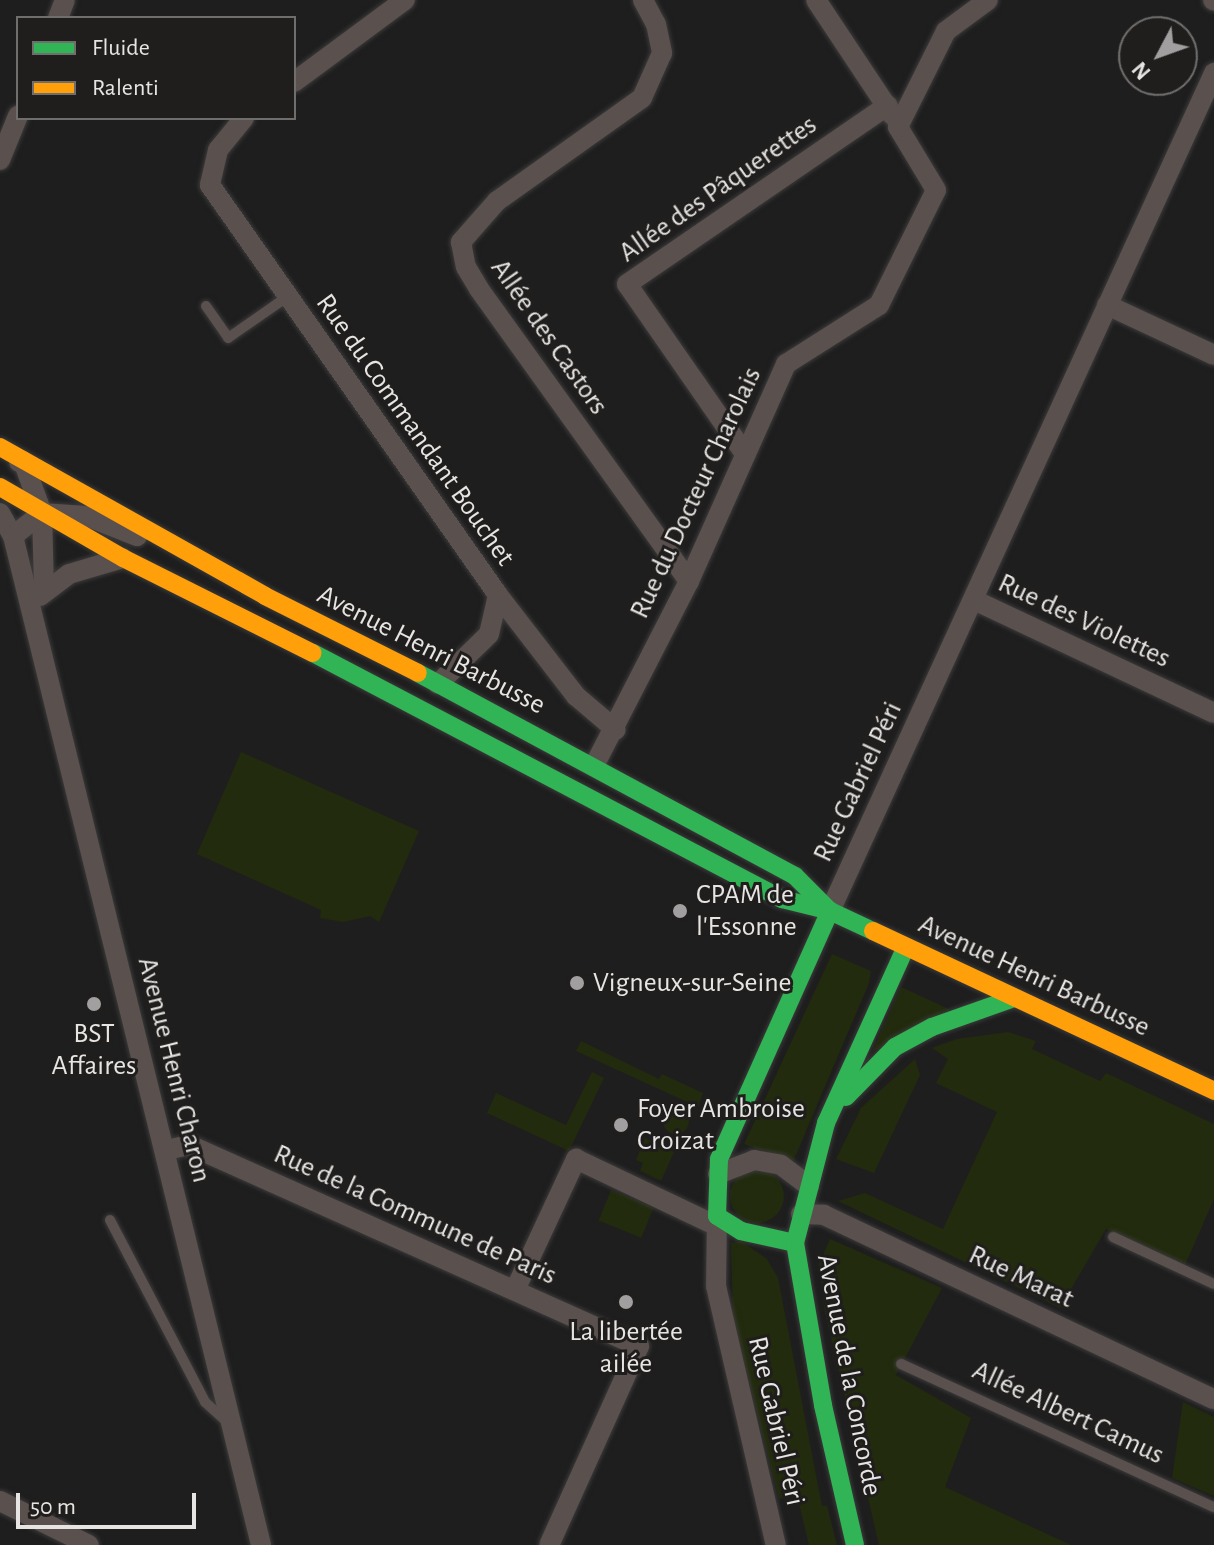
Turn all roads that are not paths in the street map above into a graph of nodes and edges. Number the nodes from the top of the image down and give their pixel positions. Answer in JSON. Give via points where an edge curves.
{"nodes":[{"id":1,"x":405,"y":0,"type":"edge"},
{"id":2,"x":643,"y":0,"type":"edge"},
{"id":3,"x":816,"y":0,"type":"edge"},
{"id":4,"x":988,"y":0,"type":"edge"},
{"id":5,"x":1214,"y":73,"type":"edge"},
{"id":6,"x":296,"y":81,"type":"edge"},
{"id":7,"x":888,"y":105,"type":"junction"},
{"id":8,"x":16,"y":120,"type":"edge"},
{"id":9,"x":242,"y":120,"type":"edge"},
{"id":10,"x":898,"y":127,"type":"junction"},
{"id":11,"x":0,"y":160,"type":"edge"},
{"id":12,"x":287,"y":297,"type":"junction"},
{"id":13,"x":1107,"y":305,"type":"junction"},
{"id":14,"x":206,"y":306,"type":"dead end"},
{"id":15,"x":1214,"y":355,"type":"edge"},
{"id":16,"x":0,"y":447,"type":"edge"},
{"id":17,"x":743,"y":451,"type":"junction"},
{"id":18,"x":23,"y":461,"type":"junction"},
{"id":19,"x":0,"y":464,"type":"edge"},
{"id":20,"x":0,"y":487,"type":"edge"},
{"id":21,"x":0,"y":513,"type":"edge"},
{"id":22,"x":42,"y":513,"type":"junction"},
{"id":23,"x":13,"y":536,"type":"junction"},
{"id":24,"x":177,"y":547,"type":"junction"},
{"id":25,"x":123,"y":558,"type":"junction"},
{"id":26,"x":689,"y":581,"type":"junction"},
{"id":27,"x":44,"y":589,"type":"junction"},
{"id":28,"x":498,"y":595,"type":"junction"},
{"id":29,"x":974,"y":600,"type":"junction"},
{"id":30,"x":31,"y":610,"type":"junction"},
{"id":31,"x":438,"y":684,"type":"junction"},
{"id":32,"x":1214,"y":713,"type":"edge"},
{"id":33,"x":616,"y":730,"type":"junction"},
{"id":34,"x":594,"y":766,"type":"junction"},
{"id":35,"x":830,"y":911,"type":"junction"},
{"id":36,"x":906,"y":947,"type":"junction"},
{"id":37,"x":1014,"y":998,"type":"junction"},
{"id":38,"x":1214,"y":1091,"type":"edge"},
{"id":39,"x":826,"y":1123,"type":"junction"},
{"id":40,"x":167,"y":1150,"type":"junction"},
{"id":41,"x":718,"y":1174,"type":"junction"},
{"id":42,"x":809,"y":1186,"type":"junction"},
{"id":43,"x":801,"y":1214,"type":"junction"},
{"id":44,"x":110,"y":1220,"type":"dead end"},
{"id":45,"x":717,"y":1221,"type":"junction"},
{"id":46,"x":1113,"y":1237,"type":"dead end"},
{"id":47,"x":795,"y":1243,"type":"junction"},
{"id":48,"x":1214,"y":1284,"type":"edge"},
{"id":49,"x":515,"y":1290,"type":"junction"},
{"id":50,"x":901,"y":1364,"type":"dead end"},
{"id":51,"x":1214,"y":1399,"type":"edge"},
{"id":52,"x":231,"y":1425,"type":"junction"},
{"id":53,"x":0,"y":1501,"type":"edge"},
{"id":54,"x":1214,"y":1507,"type":"edge"},
{"id":55,"x":57,"y":1538,"type":"edge"},
{"id":56,"x":89,"y":1545,"type":"edge"},
{"id":57,"x":261,"y":1545,"type":"edge"},
{"id":58,"x":549,"y":1545,"type":"edge"},
{"id":59,"x":776,"y":1545,"type":"edge"},
{"id":60,"x":855,"y":1545,"type":"edge"}],
"edges":[{"from":1,"to":6,"type":"street"},
{"from":2,"to":26,"type":"street","name":"Allée des Castors","via":[[656,24],[662,53],[642,98],[497,201],[461,242],[466,267],[479,289]]},
{"from":3,"to":7,"type":"street"},
{"from":4,"to":10,"type":"street","via":[[946,31]]},
{"from":5,"to":13,"type":"street","name":"Rue Gabriel Péri"},
{"from":7,"to":10,"type":"street"},
{"from":7,"to":17,"type":"street","name":"Allée des Pâquerettes","via":[[627,284]]},
{"from":8,"to":11,"type":"street"},
{"from":9,"to":12,"type":"street","name":"Rue du Commandant Bouchet","via":[[218,150],[210,185]]},
{"from":10,"to":17,"type":"street","name":"Rue du Docteur Charolais","via":[[936,190],[930,203],[879,305],[786,364]]},
{"from":12,"to":14,"type":"lane","name":"Rue du Commandant Bouchet","via":[[228,338]]},
{"from":12,"to":28,"type":"street","name":"Rue du Commandant Bouchet"},
{"from":13,"to":15,"type":"street"},
{"from":13,"to":29,"type":"street","name":"Rue Gabriel Péri"},
{"from":16,"to":18,"type":"main road","name":"Avenue Henri Barbusse"},
{"from":17,"to":26,"type":"street","name":"Rue du Docteur Charolais"},
{"from":18,"to":19,"type":"street"},
{"from":18,"to":22,"type":"street"},
{"from":18,"to":24,"type":"main road","name":"Avenue Henri Barbusse"},
{"from":20,"to":22,"type":"main road","name":"Avenue Henri Barbusse"},
{"from":21,"to":23,"type":"street","name":"Avenue Henri Charon"},
{"from":22,"to":23,"type":"street"},
{"from":22,"to":24,"type":"street","via":[[86,516]]},
{"from":22,"to":25,"type":"main road","name":"Avenue Henri Barbusse"},
{"from":22,"to":27,"type":"street"},
{"from":23,"to":30,"type":"street","name":"Avenue Henri Charon"},
{"from":24,"to":31,"type":"main road","name":"Avenue Henri Barbusse"},
{"from":25,"to":27,"type":"street","via":[[83,568]]},
{"from":25,"to":35,"type":"main road","name":"Avenue Henri Barbusse","via":[[508,751],[782,899]]},
{"from":26,"to":33,"type":"street","name":"Rue du Docteur Charolais"},
{"from":27,"to":30,"type":"street"},
{"from":28,"to":31,"type":"street","via":[[489,634]]},
{"from":28,"to":33,"type":"street","name":"Rue du Commandant Bouchet","via":[[576,696]]},
{"from":29,"to":32,"type":"street","name":"Rue des Violettes"},
{"from":29,"to":35,"type":"street","name":"Rue Gabriel Péri"},
{"from":30,"to":40,"type":"street","name":"Avenue Henri Charon"},
{"from":31,"to":34,"type":"main road","name":"Avenue Henri Barbusse"},
{"from":33,"to":34,"type":"street","name":"Rue du Docteur Charolais"},
{"from":34,"to":35,"type":"main road","name":"Avenue Henri Barbusse","via":[[795,876]]},
{"from":35,"to":36,"type":"main road","name":"Avenue Henri Barbusse"},
{"from":35,"to":41,"type":"main road","name":"Rue Gabriel Péri","via":[[719,1159]]},
{"from":36,"to":37,"type":"main road","name":"Avenue Henri Barbusse"},
{"from":36,"to":39,"type":"main road","name":"Avenue de la Concorde"},
{"from":37,"to":38,"type":"main road","name":"Avenue Henri Barbusse"},
{"from":37,"to":39,"type":"main road","name":"Avenue de la Concorde","via":[[932,1027],[895,1047],[863,1076]]},
{"from":39,"to":42,"type":"main road","name":"Avenue de la Concorde"},
{"from":40,"to":49,"type":"street","name":"Rue de la Commune de Paris","via":[[189,1145]]},
{"from":40,"to":52,"type":"street","name":"Avenue Henri Charon"},
{"from":41,"to":42,"type":"street","via":[[754,1160],[781,1165]]},
{"from":41,"to":45,"type":"main road","name":"Rue Gabriel Péri"},
{"from":42,"to":43,"type":"main road","name":"Avenue de la Concorde"},
{"from":43,"to":47,"type":"main road","name":"Avenue de la Concorde"},
{"from":43,"to":51,"type":"street","name":"Rue Marat","via":[[824,1215]]},
{"from":44,"to":52,"type":"lane","via":[[205,1402]]},
{"from":45,"to":47,"type":"main road"},
{"from":45,"to":49,"type":"street","via":[[576,1159]]},
{"from":45,"to":59,"type":"street","name":"Rue Gabriel Péri","via":[[716,1286]]},
{"from":46,"to":48,"type":"lane"},
{"from":47,"to":60,"type":"main road","name":"Avenue de la Concorde","via":[[823,1405]]},
{"from":49,"to":58,"type":"street","name":"Rue de la Commune de Paris","via":[[639,1346]]},
{"from":50,"to":54,"type":"lane","name":"Allée Albert Camus"},
{"from":52,"to":57,"type":"street","name":"Avenue Henri Charon"},
{"from":53,"to":55,"type":"street"},
{"from":55,"to":56,"type":"street"}]}
